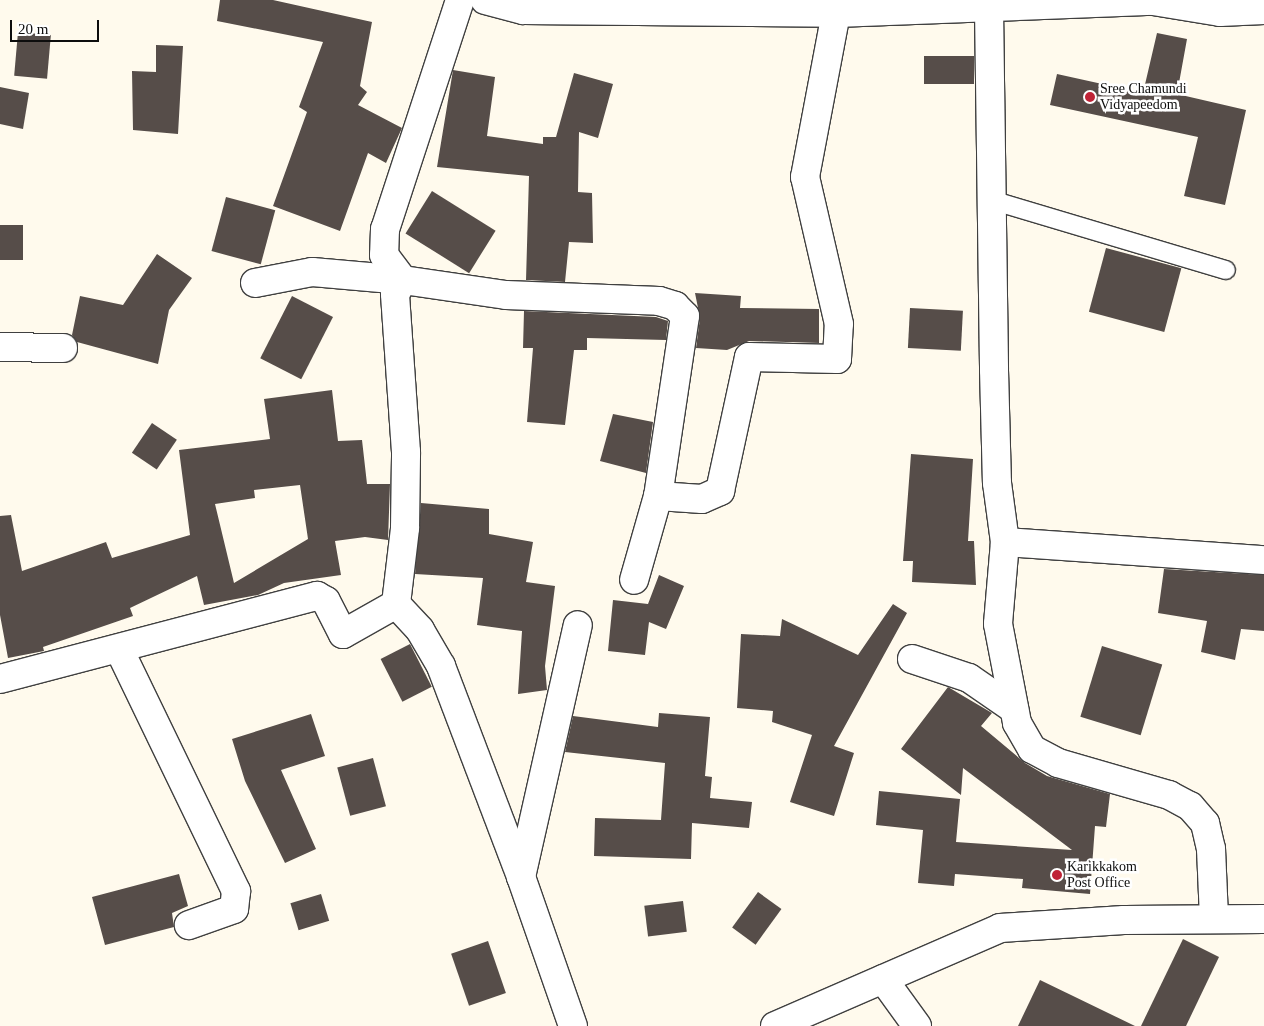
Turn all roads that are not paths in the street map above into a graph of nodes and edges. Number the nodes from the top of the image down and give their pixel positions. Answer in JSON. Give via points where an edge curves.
{"nodes":[{"id":1,"x":460,"y":0,"type":"edge"},
{"id":2,"x":493,"y":0,"type":"edge"},
{"id":3,"x":1153,"y":1,"type":"edge"},
{"id":4,"x":989,"y":8,"type":"junction"},
{"id":5,"x":1264,"y":10,"type":"edge"},
{"id":6,"x":836,"y":13,"type":"junction"},
{"id":7,"x":991,"y":200,"type":"junction"},
{"id":8,"x":1226,"y":270,"type":"dead end"},
{"id":9,"x":403,"y":280,"type":"junction"},
{"id":10,"x":255,"y":283,"type":"dead end"},
{"id":11,"x":0,"y":347,"type":"edge"},
{"id":12,"x":63,"y":348,"type":"dead end"},
{"id":13,"x":658,"y":496,"type":"junction"},
{"id":14,"x":1005,"y":542,"type":"junction"},
{"id":15,"x":1264,"y":560,"type":"edge"},
{"id":16,"x":634,"y":580,"type":"dead end"},
{"id":17,"x":396,"y":604,"type":"junction"},
{"id":18,"x":578,"y":624,"type":"dead end"},
{"id":19,"x":120,"y":650,"type":"junction"},
{"id":20,"x":912,"y":659,"type":"dead end"},
{"id":21,"x":0,"y":679,"type":"edge"},
{"id":22,"x":1014,"y":709,"type":"junction"},
{"id":23,"x":521,"y":877,"type":"junction"},
{"id":24,"x":1214,"y":919,"type":"junction"},
{"id":25,"x":1264,"y":919,"type":"edge"},
{"id":26,"x":189,"y":925,"type":"dead end"},
{"id":27,"x":883,"y":979,"type":"junction"},
{"id":28,"x":573,"y":1026,"type":"edge"},
{"id":29,"x":776,"y":1026,"type":"edge"},
{"id":30,"x":917,"y":1026,"type":"edge"}],
"edges":[{"from":1,"to":9,"type":"street","via":[[385,229],[384,255]]},
{"from":2,"to":6,"type":"street","via":[[523,10]]},
{"from":3,"to":4,"type":"street"},
{"from":3,"to":5,"type":"street","via":[[1220,12]]},
{"from":4,"to":6,"type":"street"},
{"from":4,"to":7,"type":"street"},
{"from":6,"to":13,"type":"street","via":[[805,178],[840,324],[837,360],[749,357],[720,492],[702,499]]},
{"from":7,"to":8,"type":"lane"},
{"from":7,"to":14,"type":"street","via":[[997,483]]},
{"from":9,"to":10,"type":"street","via":[[312,272]]},
{"from":9,"to":13,"type":"street","via":[[506,295],[659,301],[675,306],[684,316],[683,333]]},
{"from":9,"to":17,"type":"street","via":[[395,294],[406,452],[405,528]]},
{"from":11,"to":12,"type":"street"},
{"from":13,"to":16,"type":"street"},
{"from":14,"to":15,"type":"street"},
{"from":14,"to":22,"type":"street","via":[[998,624]]},
{"from":17,"to":19,"type":"street","via":[[343,634],[326,601],[317,596]]},
{"from":17,"to":23,"type":"street","via":[[420,630],[442,666]]},
{"from":18,"to":23,"type":"street"},
{"from":19,"to":21,"type":"street"},
{"from":19,"to":26,"type":"street","via":[[236,891],[234,909]]},
{"from":20,"to":22,"type":"street","via":[[969,678]]},
{"from":22,"to":24,"type":"street","via":[[1032,749],[1058,763],[1168,795],[1190,806],[1205,823],[1211,849]]},
{"from":23,"to":28,"type":"street"},
{"from":24,"to":25,"type":"street"},
{"from":24,"to":27,"type":"street","via":[[1000,928]]},
{"from":27,"to":29,"type":"street"},
{"from":27,"to":30,"type":"street"}]}
